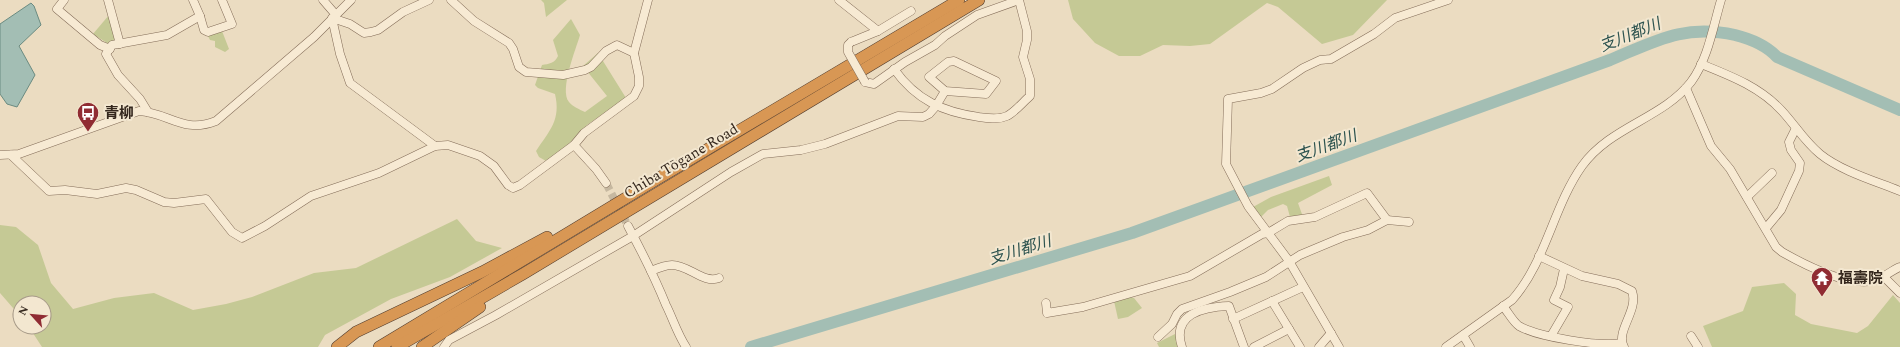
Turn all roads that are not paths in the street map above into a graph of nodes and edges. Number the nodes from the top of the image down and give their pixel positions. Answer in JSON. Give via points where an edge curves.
{"nodes":[{"id":1,"x":64,"y":0,"type":"edge"},
{"id":2,"x":108,"y":0,"type":"edge"},
{"id":3,"x":193,"y":0,"type":"edge"},
{"id":4,"x":222,"y":0,"type":"edge"},
{"id":5,"x":323,"y":0,"type":"edge"},
{"id":6,"x":352,"y":0,"type":"edge"},
{"id":7,"x":429,"y":0,"type":"edge"},
{"id":8,"x":451,"y":0,"type":"edge"},
{"id":9,"x":648,"y":0,"type":"edge"},
{"id":10,"x":839,"y":0,"type":"edge"},
{"id":11,"x":959,"y":0,"type":"edge"},
{"id":12,"x":979,"y":0,"type":"edge"},
{"id":13,"x":1019,"y":0,"type":"edge"},
{"id":14,"x":1448,"y":0,"type":"edge"},
{"id":15,"x":1721,"y":0,"type":"edge"},
{"id":16,"x":911,"y":11,"type":"dead end"},
{"id":17,"x":200,"y":16,"type":"junction"},
{"id":18,"x":334,"y":17,"type":"junction"},
{"id":19,"x":878,"y":31,"type":"junction"},
{"id":20,"x":120,"y":44,"type":"junction"},
{"id":21,"x":110,"y":49,"type":"junction"},
{"id":22,"x":634,"y":52,"type":"junction"},
{"id":23,"x":1701,"y":64,"type":"junction"},
{"id":24,"x":894,"y":69,"type":"junction"},
{"id":25,"x":1686,"y":88,"type":"junction"},
{"id":26,"x":944,"y":91,"type":"junction"},
{"id":27,"x":936,"y":106,"type":"junction"},
{"id":28,"x":148,"y":112,"type":"junction"},
{"id":29,"x":1796,"y":128,"type":"junction"},
{"id":30,"x":574,"y":145,"type":"junction"},
{"id":31,"x":436,"y":146,"type":"junction"},
{"id":32,"x":0,"y":155,"type":"edge"},
{"id":33,"x":11,"y":155,"type":"junction"},
{"id":34,"x":1772,"y":172,"type":"dead end"},
{"id":35,"x":659,"y":178,"type":"junction"},
{"id":36,"x":606,"y":183,"type":"tunnel mouth"},
{"id":37,"x":1900,"y":191,"type":"edge"},
{"id":38,"x":1748,"y":197,"type":"junction"},
{"id":39,"x":1387,"y":220,"type":"junction"},
{"id":40,"x":1409,"y":222,"type":"dead end"},
{"id":41,"x":628,"y":226,"type":"tunnel mouth"},
{"id":42,"x":1766,"y":228,"type":"junction"},
{"id":43,"x":1268,"y":233,"type":"junction"},
{"id":44,"x":633,"y":236,"type":"junction"},
{"id":45,"x":1539,"y":256,"type":"junction"},
{"id":46,"x":1289,"y":261,"type":"junction"},
{"id":47,"x":1900,"y":267,"type":"edge"},
{"id":48,"x":1564,"y":269,"type":"junction"},
{"id":49,"x":651,"y":271,"type":"junction"},
{"id":50,"x":523,"y":274,"type":"junction"},
{"id":51,"x":1884,"y":277,"type":"junction"},
{"id":52,"x":719,"y":278,"type":"dead end"},
{"id":53,"x":1303,"y":287,"type":"junction"},
{"id":54,"x":1900,"y":293,"type":"edge"},
{"id":55,"x":1272,"y":301,"type":"junction"},
{"id":56,"x":1046,"y":304,"type":"dead end"},
{"id":57,"x":1503,"y":306,"type":"junction"},
{"id":58,"x":1233,"y":319,"type":"junction"},
{"id":59,"x":1289,"y":329,"type":"junction"},
{"id":60,"x":1331,"y":333,"type":"junction"},
{"id":61,"x":1463,"y":335,"type":"junction"},
{"id":62,"x":1551,"y":336,"type":"junction"},
{"id":63,"x":1691,"y":336,"type":"dead end"},
{"id":64,"x":1158,"y":337,"type":"dead end"},
{"id":65,"x":1575,"y":345,"type":"edge"},
{"id":66,"x":1623,"y":345,"type":"edge"},
{"id":67,"x":337,"y":347,"type":"edge"},
{"id":68,"x":379,"y":347,"type":"edge"},
{"id":69,"x":397,"y":347,"type":"edge"},
{"id":70,"x":422,"y":347,"type":"edge"},
{"id":71,"x":444,"y":347,"type":"edge"},
{"id":72,"x":686,"y":347,"type":"edge"},
{"id":73,"x":1182,"y":347,"type":"edge"},
{"id":74,"x":1244,"y":347,"type":"edge"},
{"id":75,"x":1254,"y":347,"type":"edge"},
{"id":76,"x":1300,"y":347,"type":"edge"},
{"id":77,"x":1319,"y":347,"type":"edge"},
{"id":78,"x":1339,"y":347,"type":"edge"},
{"id":79,"x":1446,"y":347,"type":"edge"},
{"id":80,"x":1470,"y":347,"type":"edge"},
{"id":81,"x":1698,"y":347,"type":"edge"}],
"edges":[{"from":1,"to":21,"type":"street","via":[[58,9],[100,45]]},
{"from":2,"to":20,"type":"street"},
{"from":3,"to":17,"type":"street"},
{"from":4,"to":17,"type":"street","via":[[232,24],[208,32],[204,30]]},
{"from":5,"to":18,"type":"street"},
{"from":6,"to":18,"type":"street"},
{"from":7,"to":18,"type":"street","via":[[403,12],[378,30],[371,32],[364,33]]},
{"from":8,"to":22,"type":"street","via":[[474,20],[509,43],[519,67],[526,72],[563,75],[585,70],[606,51],[617,45]]},
{"from":9,"to":22,"type":"street"},
{"from":10,"to":19,"type":"street"},
{"from":11,"to":35,"type":"highway","name":"Chiba Tōgane Road"},
{"from":12,"to":50,"type":"highway","name":"Chiba Tōgane Road"},
{"from":13,"to":24,"type":"street","via":[[977,15],[944,36],[935,45]]},
{"from":13,"to":27,"type":"street","via":[[1027,32],[1023,57],[1030,79],[1030,96],[1007,116],[992,119],[951,112]]},
{"from":14,"to":43,"type":"street","via":[[1396,18],[1368,38],[1331,59],[1320,60],[1303,68],[1272,89],[1228,98],[1226,164],[1248,206]]},
{"from":15,"to":23,"type":"street"},
{"from":16,"to":19,"type":"street"},
{"from":17,"to":20,"type":"street","via":[[167,35]]},
{"from":18,"to":28,"type":"street","via":[[216,121],[201,126],[190,126]]},
{"from":18,"to":31,"type":"street","via":[[340,54],[350,83]]},
{"from":19,"to":24,"type":"street","bridge":true,"via":[[851,42],[848,45],[848,52],[866,82],[874,84]]},
{"from":20,"to":21,"type":"street","via":[[112,45]]},
{"from":21,"to":28,"type":"street","via":[[106,54],[118,75]]},
{"from":22,"to":30,"type":"street","via":[[639,86],[634,96],[584,133]]},
{"from":23,"to":25,"type":"street"},
{"from":23,"to":29,"type":"street","via":[[1748,84],[1760,92],[1782,110]]},
{"from":24,"to":27,"type":"street","via":[[909,87]]},
{"from":25,"to":38,"type":"street","via":[[1712,146]]},
{"from":25,"to":45,"type":"street","via":[[1666,105],[1614,135],[1589,157],[1569,188]]},
{"from":26,"to":26,"type":"street","via":[[986,94],[996,81],[954,61],[948,62],[929,77]]},
{"from":26,"to":27,"type":"street"},
{"from":27,"to":44,"type":"street","via":[[923,117],[898,116],[825,144],[801,150],[762,154]]},
{"from":28,"to":33,"type":"street","via":[[123,116]]},
{"from":29,"to":37,"type":"street","via":[[1828,159]]},
{"from":29,"to":42,"type":"street","via":[[1789,142],[1800,164],[1799,171],[1781,210]]},
{"from":30,"to":31,"type":"street","via":[[513,188],[494,166],[480,156],[448,145]]},
{"from":30,"to":36,"type":"street"},
{"from":31,"to":33,"type":"street","via":[[379,173],[311,196],[242,238],[232,232],[206,199],[164,202],[126,188],[97,194],[49,191]]},
{"from":32,"to":33,"type":"street"},
{"from":34,"to":38,"type":"street"},
{"from":35,"to":67,"type":"highway","via":[[619,195],[482,272],[356,332]]},
{"from":35,"to":68,"type":"highway"},
{"from":38,"to":42,"type":"street"},
{"from":39,"to":40,"type":"street"},
{"from":39,"to":43,"type":"street","via":[[1366,193],[1315,217],[1288,221]]},
{"from":39,"to":46,"type":"street"},
{"from":41,"to":44,"type":"street"},
{"from":42,"to":51,"type":"street","via":[[1776,247],[1782,252],[1820,272],[1858,280],[1871,281]]},
{"from":43,"to":46,"type":"street"},
{"from":43,"to":56,"type":"street","via":[[1262,234],[1190,276],[1060,311],[1047,313]]},
{"from":44,"to":49,"type":"street"},
{"from":44,"to":71,"type":"street","via":[[449,340]]},
{"from":45,"to":48,"type":"street"},
{"from":45,"to":57,"type":"street","via":[[1519,292]]},
{"from":46,"to":53,"type":"street"},
{"from":46,"to":64,"type":"street","via":[[1266,276],[1182,309],[1169,328]]},
{"from":47,"to":51,"type":"street"},
{"from":48,"to":62,"type":"street","via":[[1554,300],[1568,307]]},
{"from":48,"to":66,"type":"street","via":[[1599,281],[1618,284],[1632,291],[1633,306],[1622,336]]},
{"from":49,"to":52,"type":"street","via":[[673,265],[692,270],[710,280]]},
{"from":49,"to":72,"type":"street","via":[[676,331]]},
{"from":50,"to":69,"type":"highway","name":"Chiba Tōgane Road"},
{"from":50,"to":70,"type":"highway"},
{"from":51,"to":54,"type":"street"},
{"from":53,"to":55,"type":"street"},
{"from":53,"to":60,"type":"street"},
{"from":55,"to":58,"type":"street"},
{"from":55,"to":59,"type":"street"},
{"from":57,"to":61,"type":"street"},
{"from":57,"to":62,"type":"street","via":[[1517,325],[1534,333]]},
{"from":58,"to":73,"type":"street","via":[[1229,306],[1214,306],[1190,315],[1182,323],[1178,334]]},
{"from":58,"to":74,"type":"street"},
{"from":59,"to":75,"type":"street"},
{"from":59,"to":76,"type":"street"},
{"from":60,"to":77,"type":"street"},
{"from":60,"to":78,"type":"street"},
{"from":61,"to":79,"type":"street"},
{"from":61,"to":80,"type":"street"},
{"from":62,"to":65,"type":"street"},
{"from":63,"to":81,"type":"street"},
{"from":65,"to":66,"type":"street"}]}
